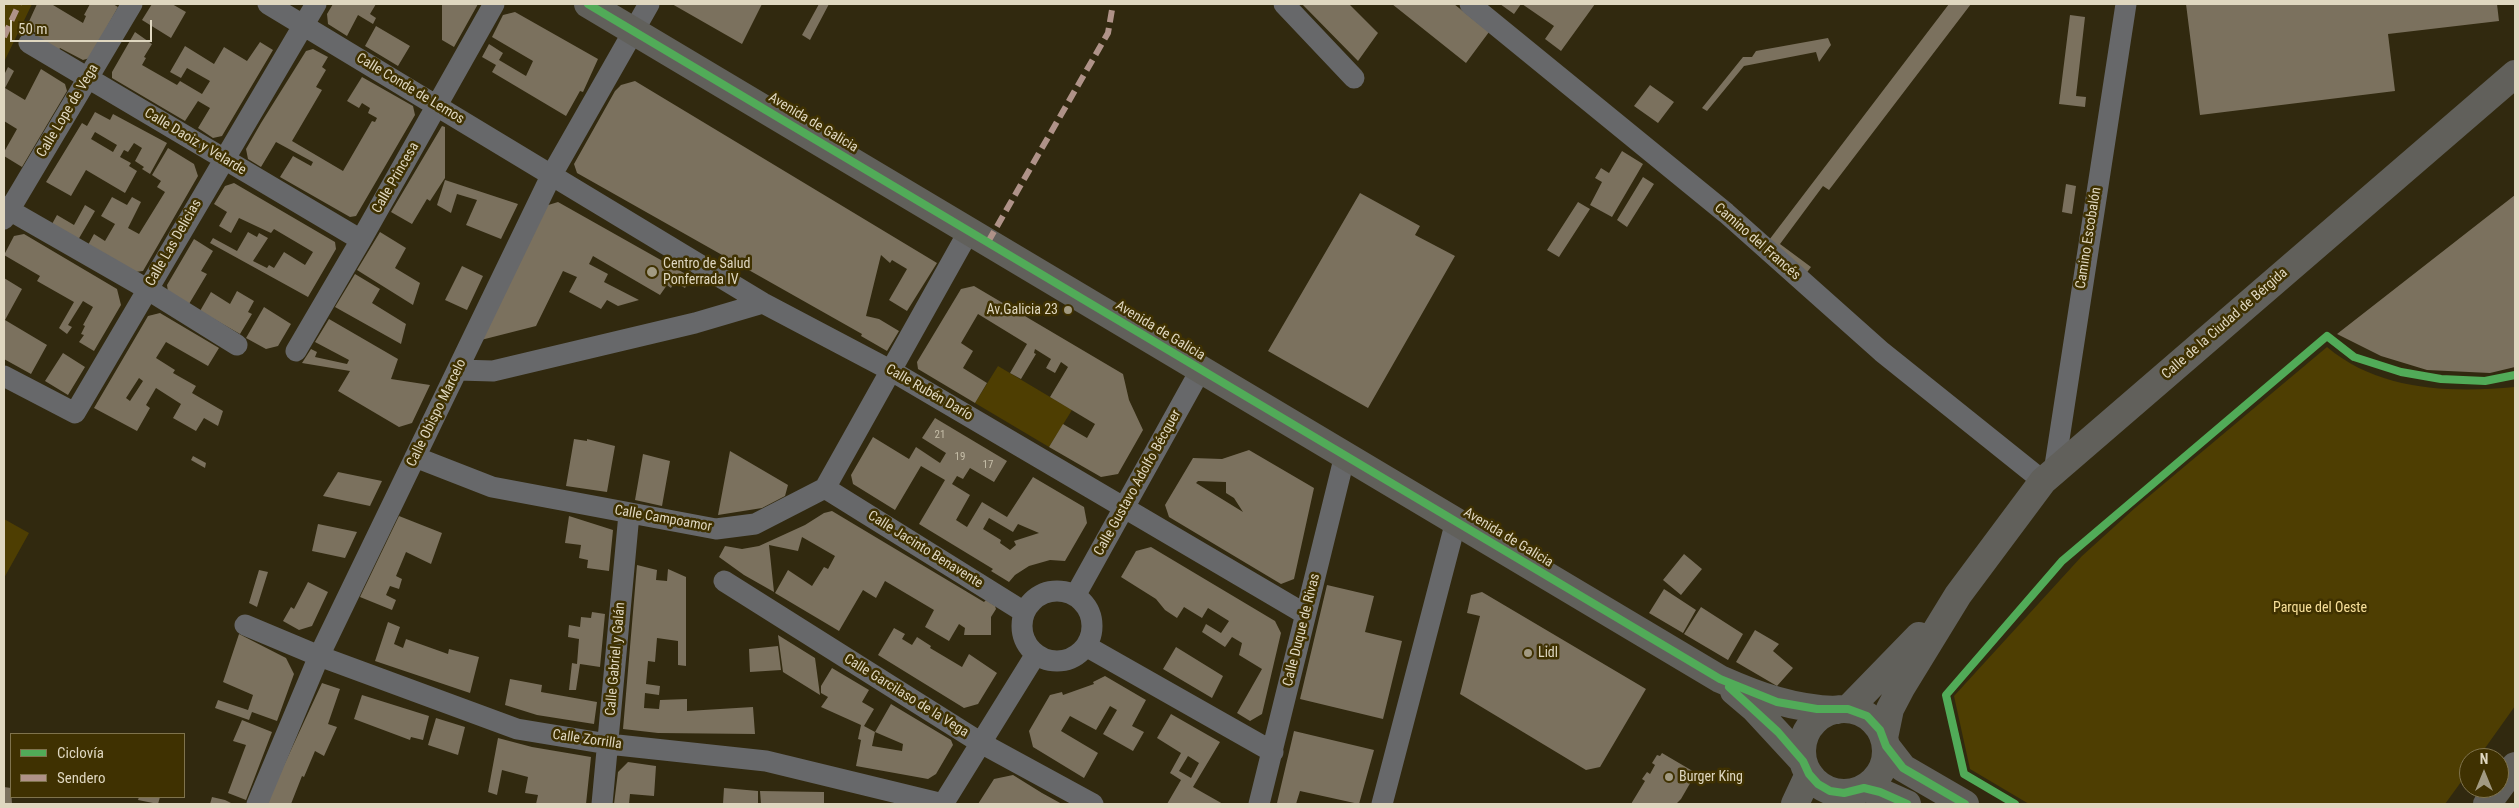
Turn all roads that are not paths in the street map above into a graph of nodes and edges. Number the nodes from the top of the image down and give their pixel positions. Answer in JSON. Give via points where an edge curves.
{"nodes":[{"id":1,"x":132,"y":4,"type":"edge"},
{"id":2,"x":268,"y":4,"type":"edge"},
{"id":3,"x":316,"y":4,"type":"edge"},
{"id":4,"x":494,"y":4,"type":"edge"},
{"id":5,"x":588,"y":4,"type":"edge"},
{"id":6,"x":649,"y":4,"type":"edge"},
{"id":7,"x":1284,"y":4,"type":"edge"},
{"id":8,"x":1470,"y":4,"type":"edge"},
{"id":9,"x":2126,"y":4,"type":"edge"},
{"id":10,"x":303,"y":26,"type":"junction"},
{"id":11,"x":633,"y":30,"type":"junction"},
{"id":12,"x":29,"y":43,"type":"dead end"},
{"id":13,"x":2515,"y":74,"type":"edge"},
{"id":14,"x":87,"y":78,"type":"junction"},
{"id":15,"x":1354,"y":78,"type":"dead end"},
{"id":16,"x":438,"y":106,"type":"junction"},
{"id":17,"x":223,"y":158,"type":"junction"},
{"id":18,"x":551,"y":176,"type":"junction"},
{"id":19,"x":5,"y":212,"type":"edge"},
{"id":20,"x":969,"y":231,"type":"junction"},
{"id":21,"x":362,"y":240,"type":"junction"},
{"id":22,"x":147,"y":289,"type":"junction"},
{"id":23,"x":763,"y":303,"type":"junction"},
{"id":24,"x":237,"y":345,"type":"dead end"},
{"id":25,"x":296,"y":351,"type":"dead end"},
{"id":26,"x":1201,"y":369,"type":"junction"},
{"id":27,"x":458,"y":370,"type":"junction"},
{"id":28,"x":890,"y":370,"type":"junction"},
{"id":29,"x":4,"y":376,"type":"edge"},
{"id":30,"x":1345,"y":455,"type":"junction"},
{"id":31,"x":415,"y":458,"type":"junction"},
{"id":32,"x":2049,"y":477,"type":"junction"},
{"id":33,"x":825,"y":488,"type":"junction"},
{"id":34,"x":1124,"y":507,"type":"junction"},
{"id":35,"x":629,"y":514,"type":"junction"},
{"id":36,"x":1456,"y":521,"type":"junction"},
{"id":37,"x":724,"y":581,"type":"dead end"},
{"id":38,"x":1958,"y":595,"type":"junction"},
{"id":39,"x":1075,"y":596,"type":"junction"},
{"id":40,"x":1024,"y":612,"type":"junction"},
{"id":41,"x":1305,"y":614,"type":"junction"},
{"id":42,"x":245,"y":625,"type":"dead end"},
{"id":43,"x":1086,"y":646,"type":"junction"},
{"id":44,"x":1036,"y":654,"type":"junction"},
{"id":45,"x":319,"y":656,"type":"junction"},
{"id":46,"x":1720,"y":679,"type":"junction"},
{"id":47,"x":1842,"y":710,"type":"junction"},
{"id":48,"x":1885,"y":742,"type":"junction"},
{"id":49,"x":981,"y":743,"type":"junction"},
{"id":50,"x":608,"y":744,"type":"junction"},
{"id":51,"x":1272,"y":752,"type":"junction"},
{"id":52,"x":2515,"y":766,"type":"edge"},
{"id":53,"x":1806,"y":768,"type":"junction"},
{"id":54,"x":1847,"y":795,"type":"edge"},
{"id":55,"x":2515,"y":796,"type":"edge"},
{"id":56,"x":256,"y":804,"type":"edge"},
{"id":57,"x":602,"y":804,"type":"edge"},
{"id":58,"x":943,"y":804,"type":"edge"},
{"id":59,"x":1093,"y":804,"type":"edge"},
{"id":60,"x":1259,"y":804,"type":"edge"},
{"id":61,"x":1382,"y":804,"type":"edge"},
{"id":62,"x":1795,"y":804,"type":"edge"},
{"id":63,"x":1907,"y":804,"type":"edge"},
{"id":64,"x":1965,"y":804,"type":"edge"},
{"id":65,"x":2487,"y":804,"type":"edge"},
{"id":66,"x":2509,"y":804,"type":"edge"}],
"edges":[{"from":1,"to":14,"type":"street","name":"Calle Lope de Vega"},
{"from":2,"to":10,"type":"street","name":"Calle Conde de Lemos"},
{"from":3,"to":10,"type":"street","name":"Calle Las Delicias"},
{"from":4,"to":16,"type":"street","name":"Calle Princesa"},
{"from":5,"to":11,"type":"main road","name":"Avenida de Galicia"},
{"from":6,"to":11,"type":"street","name":"Calle Obispo Marcelo"},
{"from":7,"to":15,"type":"street"},
{"from":8,"to":32,"type":"street","name":"Camino del Francés","via":[[1726,213],[1882,352]]},
{"from":9,"to":32,"type":"street","name":"Camino Escobalón"},
{"from":10,"to":16,"type":"street","name":"Calle Conde de Lemos"},
{"from":10,"to":17,"type":"street","name":"Calle Las Delicias"},
{"from":11,"to":18,"type":"street","name":"Calle Obispo Marcelo"},
{"from":11,"to":20,"type":"main road","name":"Avenida de Galicia"},
{"from":12,"to":14,"type":"street","name":"Calle Daoiz y Velarde"},
{"from":13,"to":32,"type":"main road","name":"Calle de la Ciudad de Bérgida"},
{"from":14,"to":17,"type":"street","name":"Calle Daoiz y Velarde"},
{"from":14,"to":19,"type":"street","name":"Calle Lope de Vega"},
{"from":16,"to":18,"type":"street","name":"Calle Conde de Lemos"},
{"from":16,"to":21,"type":"street","name":"Calle Princesa"},
{"from":17,"to":21,"type":"street","name":"Calle Daoiz y Velarde"},
{"from":17,"to":22,"type":"street","name":"Calle Las Delicias"},
{"from":18,"to":23,"type":"street","name":"Calle Rubén Darío"},
{"from":18,"to":27,"type":"street","name":"Calle Obispo Marcelo"},
{"from":19,"to":22,"type":"street"},
{"from":20,"to":26,"type":"main road","name":"Avenida de Galicia"},
{"from":20,"to":28,"type":"street"},
{"from":21,"to":25,"type":"street","name":"Calle Princesa"},
{"from":22,"to":24,"type":"street"},
{"from":22,"to":29,"type":"street","name":"Calle Las Delicias","via":[[74,413]]},
{"from":23,"to":27,"type":"street","via":[[704,321],[493,371]]},
{"from":23,"to":28,"type":"street","name":"Calle Rubén Darío"},
{"from":26,"to":30,"type":"main road","name":"Avenida de Galicia"},
{"from":26,"to":34,"type":"street","name":"Calle Gustavo Adolfo Bécquer"},
{"from":27,"to":31,"type":"street","name":"Calle Obispo Marcelo"},
{"from":28,"to":33,"type":"street"},
{"from":28,"to":34,"type":"street","name":"Calle Rubén Darío"},
{"from":30,"to":36,"type":"main road","name":"Avenida de Galicia"},
{"from":30,"to":41,"type":"street","name":"Calle Duque de Rivas"},
{"from":31,"to":35,"type":"street","name":"Calle Campoamor","via":[[492,487]]},
{"from":31,"to":45,"type":"street","name":"Calle Obispo Marcelo"},
{"from":32,"to":38,"type":"main road","name":"Calle de la Ciudad de Bérgida"},
{"from":33,"to":35,"type":"street","name":"Calle Campoamor","via":[[755,524],[716,529]]},
{"from":33,"to":40,"type":"street","name":"Calle Jacinto Benavente"},
{"from":34,"to":39,"type":"street","name":"Calle Gustavo Adolfo Bécquer"},
{"from":34,"to":41,"type":"street","name":"Calle Rubén Darío"},
{"from":35,"to":50,"type":"street","name":"Calle Gabriel y Galán"},
{"from":36,"to":46,"type":"main road","name":"Avenida de Galicia"},
{"from":36,"to":61,"type":"street"},
{"from":37,"to":49,"type":"street","name":"Calle Garcilaso de la Vega"},
{"from":38,"to":47,"type":"main road","name":"Calle de la Ciudad de Bérgida"},
{"from":38,"to":48,"type":"main road","name":"Calle de la Ciudad de Bérgida","via":[[1890,709]]},
{"from":39,"to":40,"type":"street","via":[[1050,591],[1039,595]]},
{"from":39,"to":43,"type":"street","via":[[1086,607],[1092,620]]},
{"from":40,"to":44,"type":"street","via":[[1021,625],[1024,638]]},
{"from":41,"to":51,"type":"street","name":"Calle Duque de Rivas"},
{"from":42,"to":45,"type":"street","name":"Calle Zorrilla"},
{"from":43,"to":44,"type":"street","via":[[1073,657],[1053,661]]},
{"from":43,"to":51,"type":"street"},
{"from":44,"to":49,"type":"street"},
{"from":45,"to":50,"type":"street","name":"Calle Zorrilla","via":[[517,729]]},
{"from":45,"to":56,"type":"street","name":"Calle Obispo Marcelo"},
{"from":46,"to":47,"type":"main road","name":"Avenida de Galicia","via":[[1777,702]]},
{"from":46,"to":53,"type":"main road","name":"Avenida de Galicia","via":[[1754,708]]},
{"from":47,"to":48,"type":"main road","via":[[1867,716]]},
{"from":47,"to":53,"type":"main road","via":[[1824,714],[1806,732],[1802,746]]},
{"from":48,"to":54,"type":"main road","via":[[1886,759],[1882,770],[1874,780]]},
{"from":48,"to":64,"type":"main road","via":[[1904,768]]},
{"from":49,"to":58,"type":"street"},
{"from":49,"to":59,"type":"street","name":"Calle Garcilaso de la Vega"},
{"from":50,"to":57,"type":"street","name":"Calle Gabriel y Galán"},
{"from":50,"to":58,"type":"street","name":"Calle Zorrilla","via":[[766,760]]},
{"from":51,"to":60,"type":"street","name":"Calle Duque de Rivas"},
{"from":52,"to":65,"type":"main road"},
{"from":53,"to":54,"type":"main road","via":[[1818,784]]},
{"from":53,"to":62,"type":"main road"},
{"from":54,"to":63,"type":"main road","via":[[1880,792]]},
{"from":55,"to":66,"type":"main road"}]}
